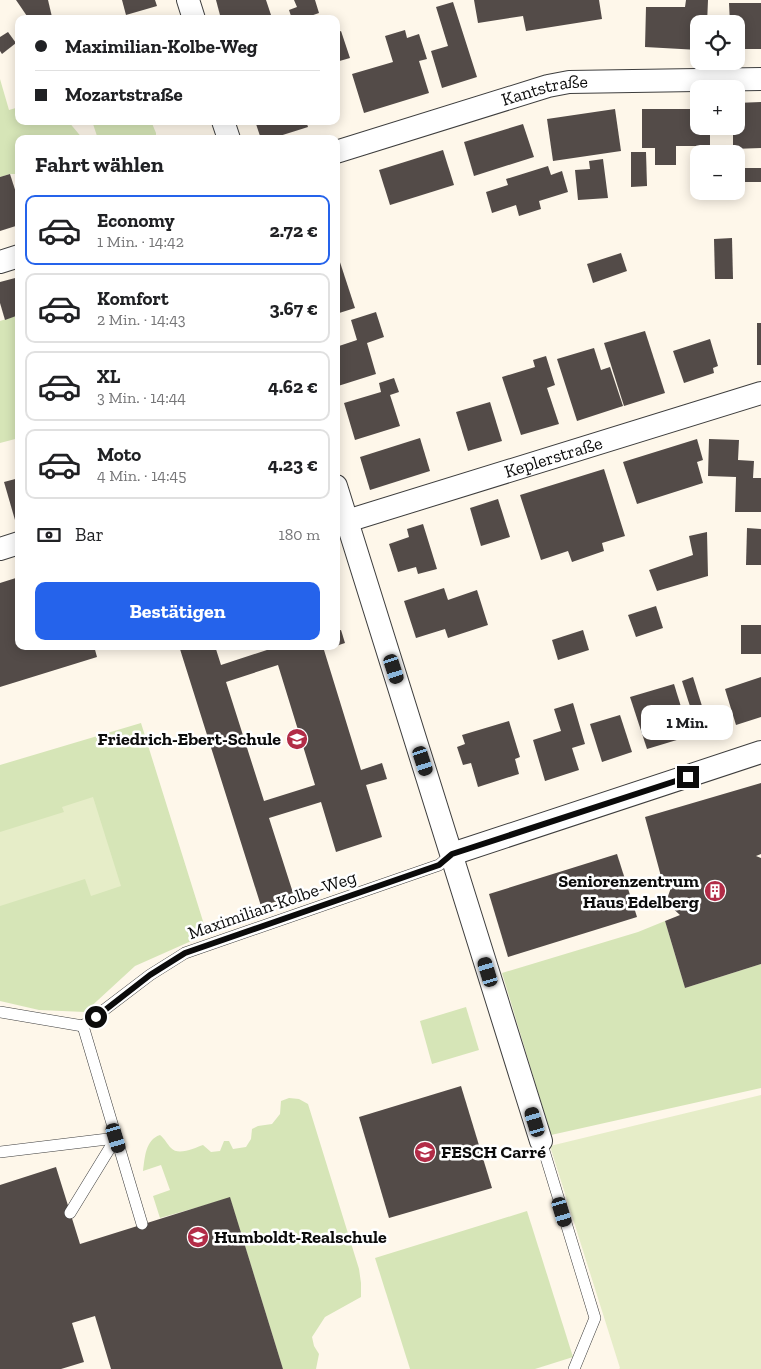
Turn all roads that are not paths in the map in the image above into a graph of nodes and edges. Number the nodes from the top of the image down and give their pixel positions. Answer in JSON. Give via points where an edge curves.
{"nodes":[{"id":1,"x":188,"y":0,"type":"edge"},
{"id":2,"x":193,"y":15,"type":"edge"},
{"id":3,"x":761,"y":79,"type":"edge"},
{"id":4,"x":340,"y":151,"type":"edge"},
{"id":5,"x":15,"y":257,"type":"edge"},
{"id":6,"x":0,"y":262,"type":"edge"},
{"id":7,"x":761,"y":393,"type":"edge"},
{"id":8,"x":340,"y":499,"type":"edge"},
{"id":9,"x":347,"y":521,"type":"junction"},
{"id":10,"x":15,"y":544,"type":"edge"},
{"id":11,"x":0,"y":549,"type":"edge"},
{"id":12,"x":761,"y":752,"type":"edge"},
{"id":13,"x":452,"y":854,"type":"junction"},
{"id":14,"x":0,"y":1012,"type":"edge"},
{"id":15,"x":83,"y":1026,"type":"junction"},
{"id":16,"x":116,"y":1138,"type":"junction"},
{"id":17,"x":541,"y":1141,"type":"joint"},
{"id":18,"x":0,"y":1152,"type":"edge"},
{"id":19,"x":70,"y":1212,"type":"dead end"},
{"id":20,"x":142,"y":1224,"type":"dead end"},
{"id":21,"x":574,"y":1369,"type":"edge"}],
"edges":[{"from":1,"to":2,"type":"street"},
{"from":3,"to":4,"type":"street","name":"Kantstraße","via":[[569,82]]},
{"from":5,"to":6,"type":"street"},
{"from":7,"to":9,"type":"street","name":"Keplerstraße"},
{"from":8,"to":9,"type":"street"},
{"from":9,"to":13,"type":"street"},
{"from":10,"to":11,"type":"street"},
{"from":12,"to":13,"type":"street"},
{"from":13,"to":15,"type":"lane","name":"Maximilian-Kolbe-Weg","via":[[439,865],[185,953]]},
{"from":13,"to":17,"type":"street"},
{"from":14,"to":15,"type":"lane"},
{"from":15,"to":16,"type":"lane"},
{"from":16,"to":18,"type":"lane"},
{"from":16,"to":19,"type":"lane"},
{"from":16,"to":20,"type":"lane"},
{"from":17,"to":21,"type":"lane","via":[[595,1318]]}]}
